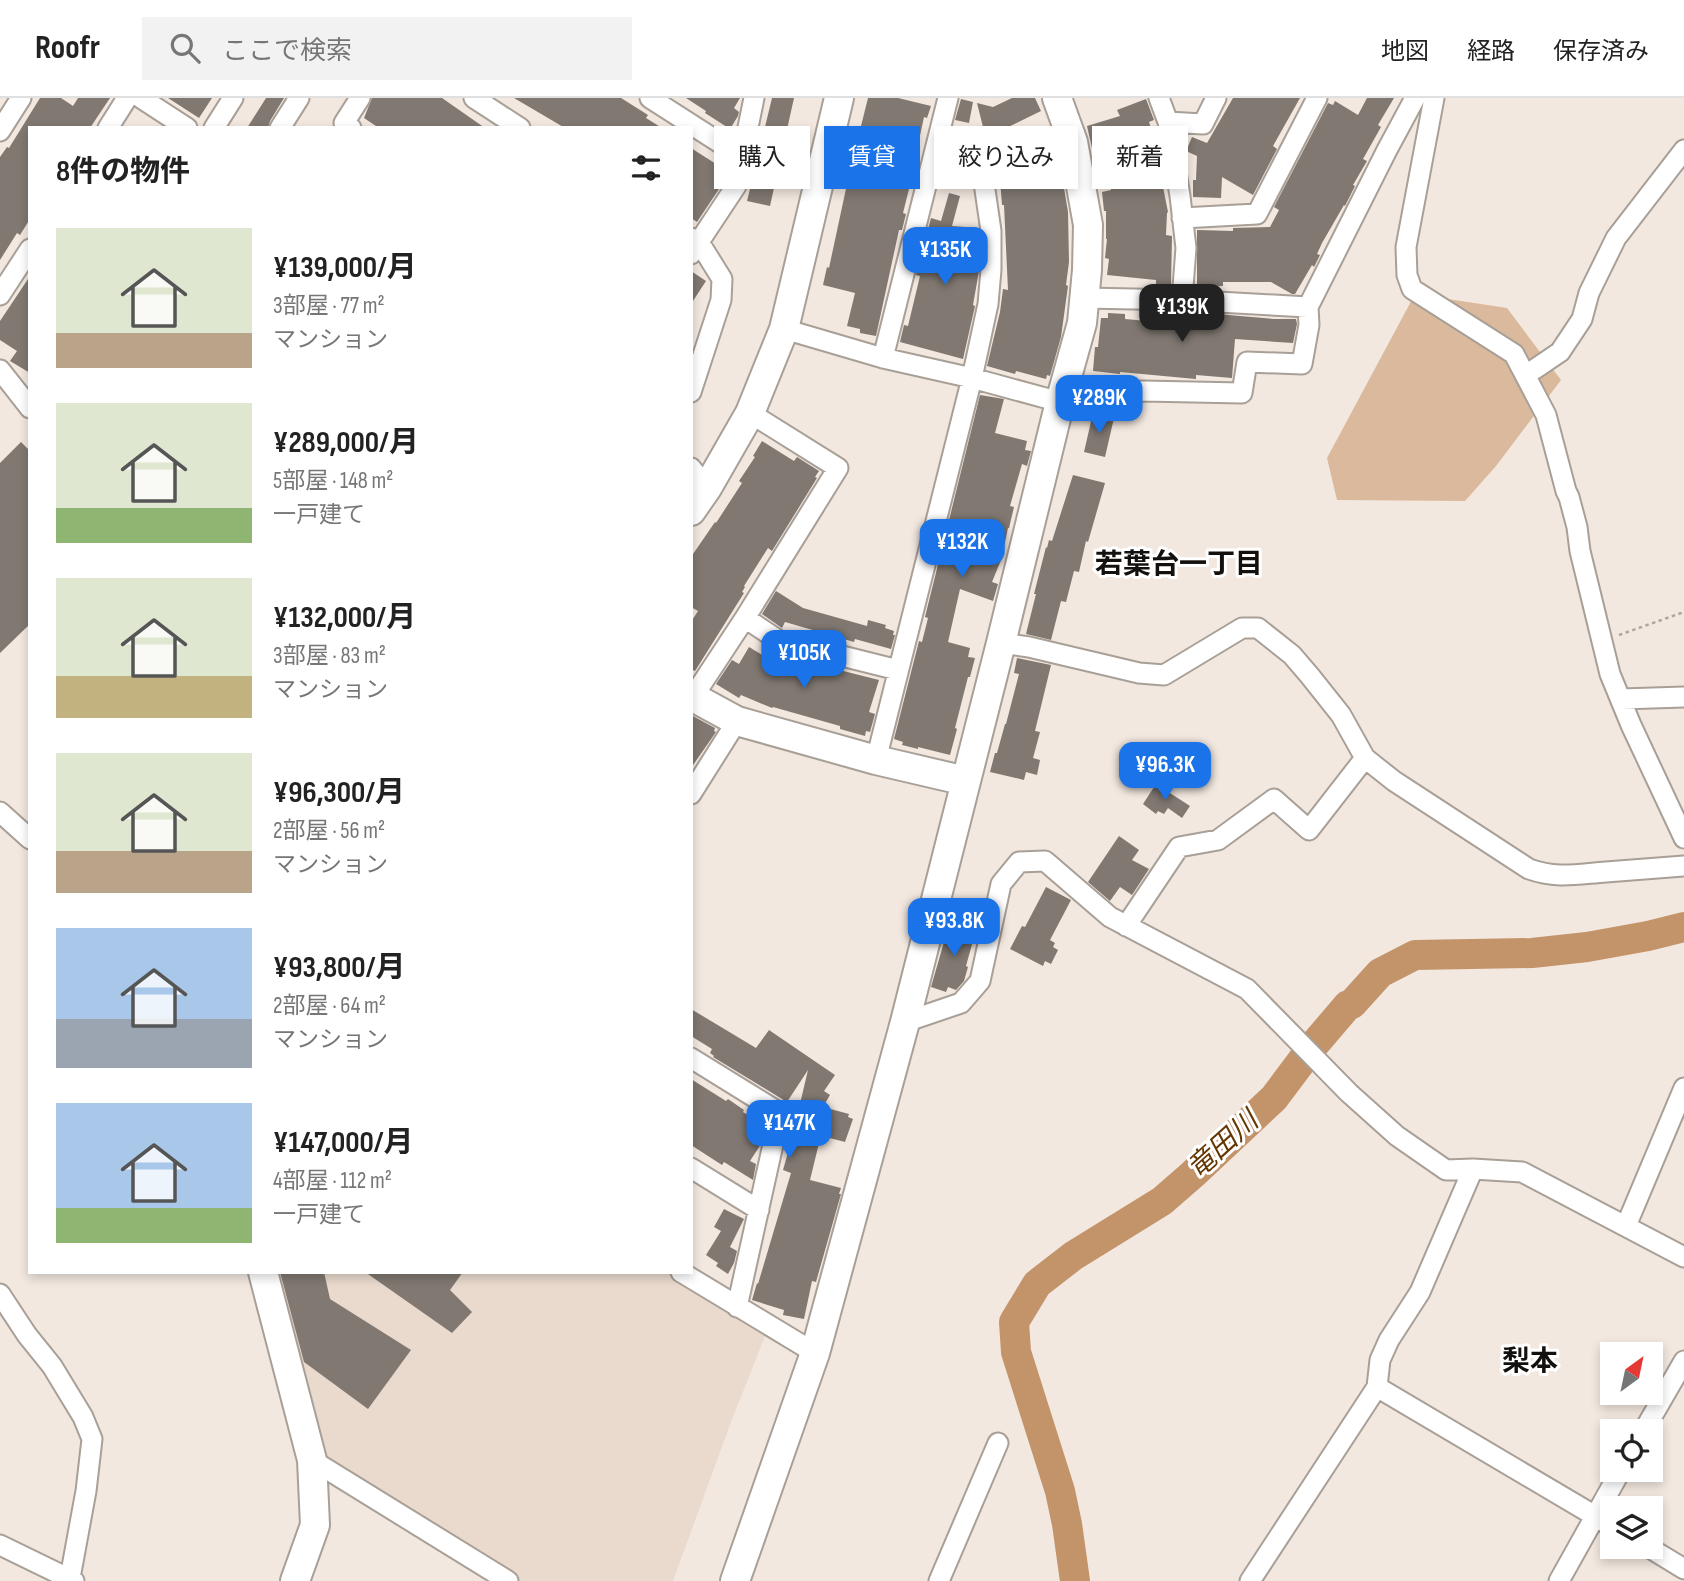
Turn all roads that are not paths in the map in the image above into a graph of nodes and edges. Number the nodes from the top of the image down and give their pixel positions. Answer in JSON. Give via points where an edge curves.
{"nodes":[{"id":1,"x":21,"y":98,"type":"edge"},
{"id":2,"x":127,"y":98,"type":"edge"},
{"id":3,"x":141,"y":98,"type":"edge"},
{"id":4,"x":233,"y":98,"type":"edge"},
{"id":5,"x":299,"y":98,"type":"edge"},
{"id":6,"x":360,"y":98,"type":"edge"},
{"id":7,"x":474,"y":98,"type":"edge"},
{"id":8,"x":650,"y":98,"type":"edge"},
{"id":9,"x":754,"y":98,"type":"edge"},
{"id":10,"x":839,"y":98,"type":"edge"},
{"id":11,"x":948,"y":98,"type":"edge"},
{"id":12,"x":1057,"y":98,"type":"edge"},
{"id":13,"x":1159,"y":98,"type":"edge"},
{"id":14,"x":1216,"y":98,"type":"edge"},
{"id":15,"x":1317,"y":98,"type":"edge"},
{"id":16,"x":1415,"y":98,"type":"edge"},
{"id":17,"x":1434,"y":98,"type":"edge"},
{"id":18,"x":1168,"y":122,"type":"junction"},
{"id":19,"x":109,"y":126,"type":"edge"},
{"id":20,"x":184,"y":126,"type":"edge"},
{"id":21,"x":215,"y":126,"type":"edge"},
{"id":22,"x":281,"y":126,"type":"edge"},
{"id":23,"x":348,"y":126,"type":"edge"},
{"id":24,"x":517,"y":126,"type":"edge"},
{"id":25,"x":748,"y":126,"type":"edge"},
{"id":26,"x":941,"y":126,"type":"edge"},
{"id":27,"x":0,"y":131,"type":"edge"},
{"id":28,"x":714,"y":139,"type":"edge"},
{"id":29,"x":1684,"y":150,"type":"edge"},
{"id":30,"x":934,"y":156,"type":"edge"},
{"id":31,"x":734,"y":189,"type":"edge"},
{"id":32,"x":985,"y":189,"type":"edge"},
{"id":33,"x":1182,"y":218,"type":"junction"},
{"id":34,"x":694,"y":245,"type":"edge"},
{"id":35,"x":28,"y":252,"type":"edge"},
{"id":36,"x":0,"y":295,"type":"edge"},
{"id":37,"x":1085,"y":298,"type":"junction"},
{"id":38,"x":1182,"y":300,"type":"junction"},
{"id":39,"x":1308,"y":307,"type":"junction"},
{"id":40,"x":784,"y":329,"type":"junction"},
{"id":41,"x":883,"y":358,"type":"junction"},
{"id":42,"x":0,"y":370,"type":"edge"},
{"id":43,"x":1526,"y":375,"type":"junction"},
{"id":44,"x":972,"y":378,"type":"junction"},
{"id":45,"x":693,"y":386,"type":"edge"},
{"id":46,"x":1060,"y":402,"type":"junction"},
{"id":47,"x":28,"y":405,"type":"edge"},
{"id":48,"x":750,"y":413,"type":"junction"},
{"id":49,"x":699,"y":478,"type":"edge"},
{"id":50,"x":693,"y":503,"type":"edge"},
{"id":51,"x":745,"y":618,"type":"junction"},
{"id":52,"x":1001,"y":643,"type":"junction"},
{"id":53,"x":898,"y":670,"type":"junction"},
{"id":54,"x":693,"y":696,"type":"edge"},
{"id":55,"x":1684,"y":697,"type":"edge"},
{"id":56,"x":693,"y":698,"type":"edge"},
{"id":57,"x":1621,"y":699,"type":"junction"},
{"id":58,"x":737,"y":721,"type":"junction"},
{"id":59,"x":1365,"y":758,"type":"junction"},
{"id":60,"x":876,"y":760,"type":"junction"},
{"id":61,"x":966,"y":781,"type":"junction"},
{"id":62,"x":693,"y":790,"type":"edge"},
{"id":63,"x":0,"y":812,"type":"edge"},
{"id":64,"x":28,"y":837,"type":"edge"},
{"id":65,"x":1684,"y":838,"type":"edge"},
{"id":66,"x":1684,"y":866,"type":"edge"},
{"id":67,"x":1126,"y":926,"type":"junction"},
{"id":68,"x":905,"y":1021,"type":"junction"},
{"id":69,"x":693,"y":1059,"type":"edge"},
{"id":70,"x":1684,"y":1088,"type":"edge"},
{"id":71,"x":1473,"y":1168,"type":"junction"},
{"id":72,"x":693,"y":1169,"type":"edge"},
{"id":73,"x":759,"y":1210,"type":"junction"},
{"id":74,"x":1626,"y":1226,"type":"junction"},
{"id":75,"x":1684,"y":1257,"type":"edge"},
{"id":76,"x":264,"y":1274,"type":"edge"},
{"id":77,"x":684,"y":1274,"type":"edge"},
{"id":78,"x":0,"y":1294,"type":"edge"},
{"id":79,"x":737,"y":1307,"type":"junction"},
{"id":80,"x":815,"y":1353,"type":"junction"},
{"id":81,"x":1684,"y":1361,"type":"edge"},
{"id":82,"x":1377,"y":1387,"type":"junction"},
{"id":83,"x":1651,"y":1419,"type":"edge"},
{"id":84,"x":998,"y":1443,"type":"dead end"},
{"id":85,"x":312,"y":1460,"type":"junction"},
{"id":86,"x":1600,"y":1519,"type":"edge"},
{"id":87,"x":1600,"y":1526,"type":"edge"},
{"id":88,"x":0,"y":1545,"type":"edge"},
{"id":89,"x":1663,"y":1556,"type":"edge"},
{"id":90,"x":1684,"y":1569,"type":"edge"},
{"id":91,"x":72,"y":1580,"type":"edge"},
{"id":92,"x":295,"y":1581,"type":"edge"},
{"id":93,"x":508,"y":1581,"type":"edge"},
{"id":94,"x":735,"y":1581,"type":"edge"},
{"id":95,"x":939,"y":1581,"type":"edge"},
{"id":96,"x":1250,"y":1581,"type":"edge"},
{"id":97,"x":1559,"y":1581,"type":"edge"}],
"edges":[{"from":1,"to":27,"type":"street"},
{"from":2,"to":19,"type":"street"},
{"from":3,"to":20,"type":"street"},
{"from":4,"to":21,"type":"street"},
{"from":5,"to":22,"type":"street"},
{"from":6,"to":23,"type":"street","via":[[344,123]]},
{"from":7,"to":24,"type":"street"},
{"from":8,"to":28,"type":"street"},
{"from":9,"to":25,"type":"street"},
{"from":10,"to":40,"type":"street"},
{"from":11,"to":26,"type":"street"},
{"from":12,"to":37,"type":"street","via":[[1073,142],[1088,225]]},
{"from":13,"to":18,"type":"street"},
{"from":14,"to":18,"type":"street","via":[[1203,124]]},
{"from":15,"to":33,"type":"street","via":[[1257,214]]},
{"from":16,"to":39,"type":"street"},
{"from":17,"to":43,"type":"street","via":[[1406,247],[1407,275],[1412,289],[1514,354]]},
{"from":18,"to":33,"type":"street"},
{"from":29,"to":43,"type":"street","via":[[1616,238],[1582,319],[1560,352]]},
{"from":30,"to":41,"type":"street"},
{"from":31,"to":34,"type":"street"},
{"from":32,"to":44,"type":"street","via":[[991,270]]},
{"from":33,"to":38,"type":"street","via":[[1186,248]]},
{"from":34,"to":45,"type":"street","via":[[722,279],[721,300]]},
{"from":35,"to":36,"type":"street"},
{"from":37,"to":38,"type":"street"},
{"from":37,"to":46,"type":"street"},
{"from":38,"to":39,"type":"street"},
{"from":39,"to":46,"type":"street","via":[[1302,364],[1247,362],[1242,393],[1113,392]]},
{"from":40,"to":41,"type":"street"},
{"from":40,"to":48,"type":"street"},
{"from":41,"to":44,"type":"street"},
{"from":42,"to":47,"type":"street"},
{"from":43,"to":57,"type":"street","via":[[1546,415],[1610,674]]},
{"from":44,"to":46,"type":"street"},
{"from":44,"to":53,"type":"street"},
{"from":46,"to":52,"type":"street"},
{"from":48,"to":49,"type":"street"},
{"from":48,"to":51,"type":"street","via":[[838,468]]},
{"from":49,"to":50,"type":"street"},
{"from":51,"to":53,"type":"street","via":[[778,640]]},
{"from":51,"to":54,"type":"street"},
{"from":52,"to":59,"type":"street","via":[[1164,675],[1242,628],[1258,628],[1310,676],[1341,715]]},
{"from":52,"to":61,"type":"street"},
{"from":53,"to":60,"type":"street"},
{"from":55,"to":57,"type":"street"},
{"from":56,"to":58,"type":"street"},
{"from":57,"to":65,"type":"street"},
{"from":58,"to":60,"type":"street"},
{"from":58,"to":62,"type":"street"},
{"from":59,"to":66,"type":"street","via":[[1543,874]]},
{"from":59,"to":67,"type":"street","via":[[1309,830],[1274,799],[1218,840],[1179,846]]},
{"from":60,"to":61,"type":"street"},
{"from":61,"to":68,"type":"street"},
{"from":63,"to":64,"type":"street"},
{"from":67,"to":68,"type":"street","via":[[1045,861],[1019,862],[1001,884],[980,981],[961,1003]]},
{"from":67,"to":71,"type":"street","via":[[1247,989],[1397,1136],[1446,1170]]},
{"from":68,"to":80,"type":"street"},
{"from":69,"to":73,"type":"street","via":[[780,1114]]},
{"from":70,"to":74,"type":"street"},
{"from":71,"to":74,"type":"street","via":[[1522,1172]]},
{"from":71,"to":82,"type":"street","via":[[1420,1292],[1380,1360]]},
{"from":72,"to":73,"type":"street"},
{"from":73,"to":79,"type":"street"},
{"from":74,"to":75,"type":"street"},
{"from":76,"to":85,"type":"street"},
{"from":77,"to":79,"type":"street"},
{"from":78,"to":91,"type":"street","via":[[52,1366],[92,1439]]},
{"from":79,"to":80,"type":"street"},
{"from":80,"to":94,"type":"street"},
{"from":81,"to":83,"type":"street"},
{"from":82,"to":86,"type":"street"},
{"from":82,"to":96,"type":"street"},
{"from":84,"to":95,"type":"street"},
{"from":85,"to":92,"type":"street","via":[[314,1525]]},
{"from":85,"to":93,"type":"street"},
{"from":87,"to":97,"type":"street"},
{"from":88,"to":91,"type":"street"},
{"from":89,"to":90,"type":"street"}]}
